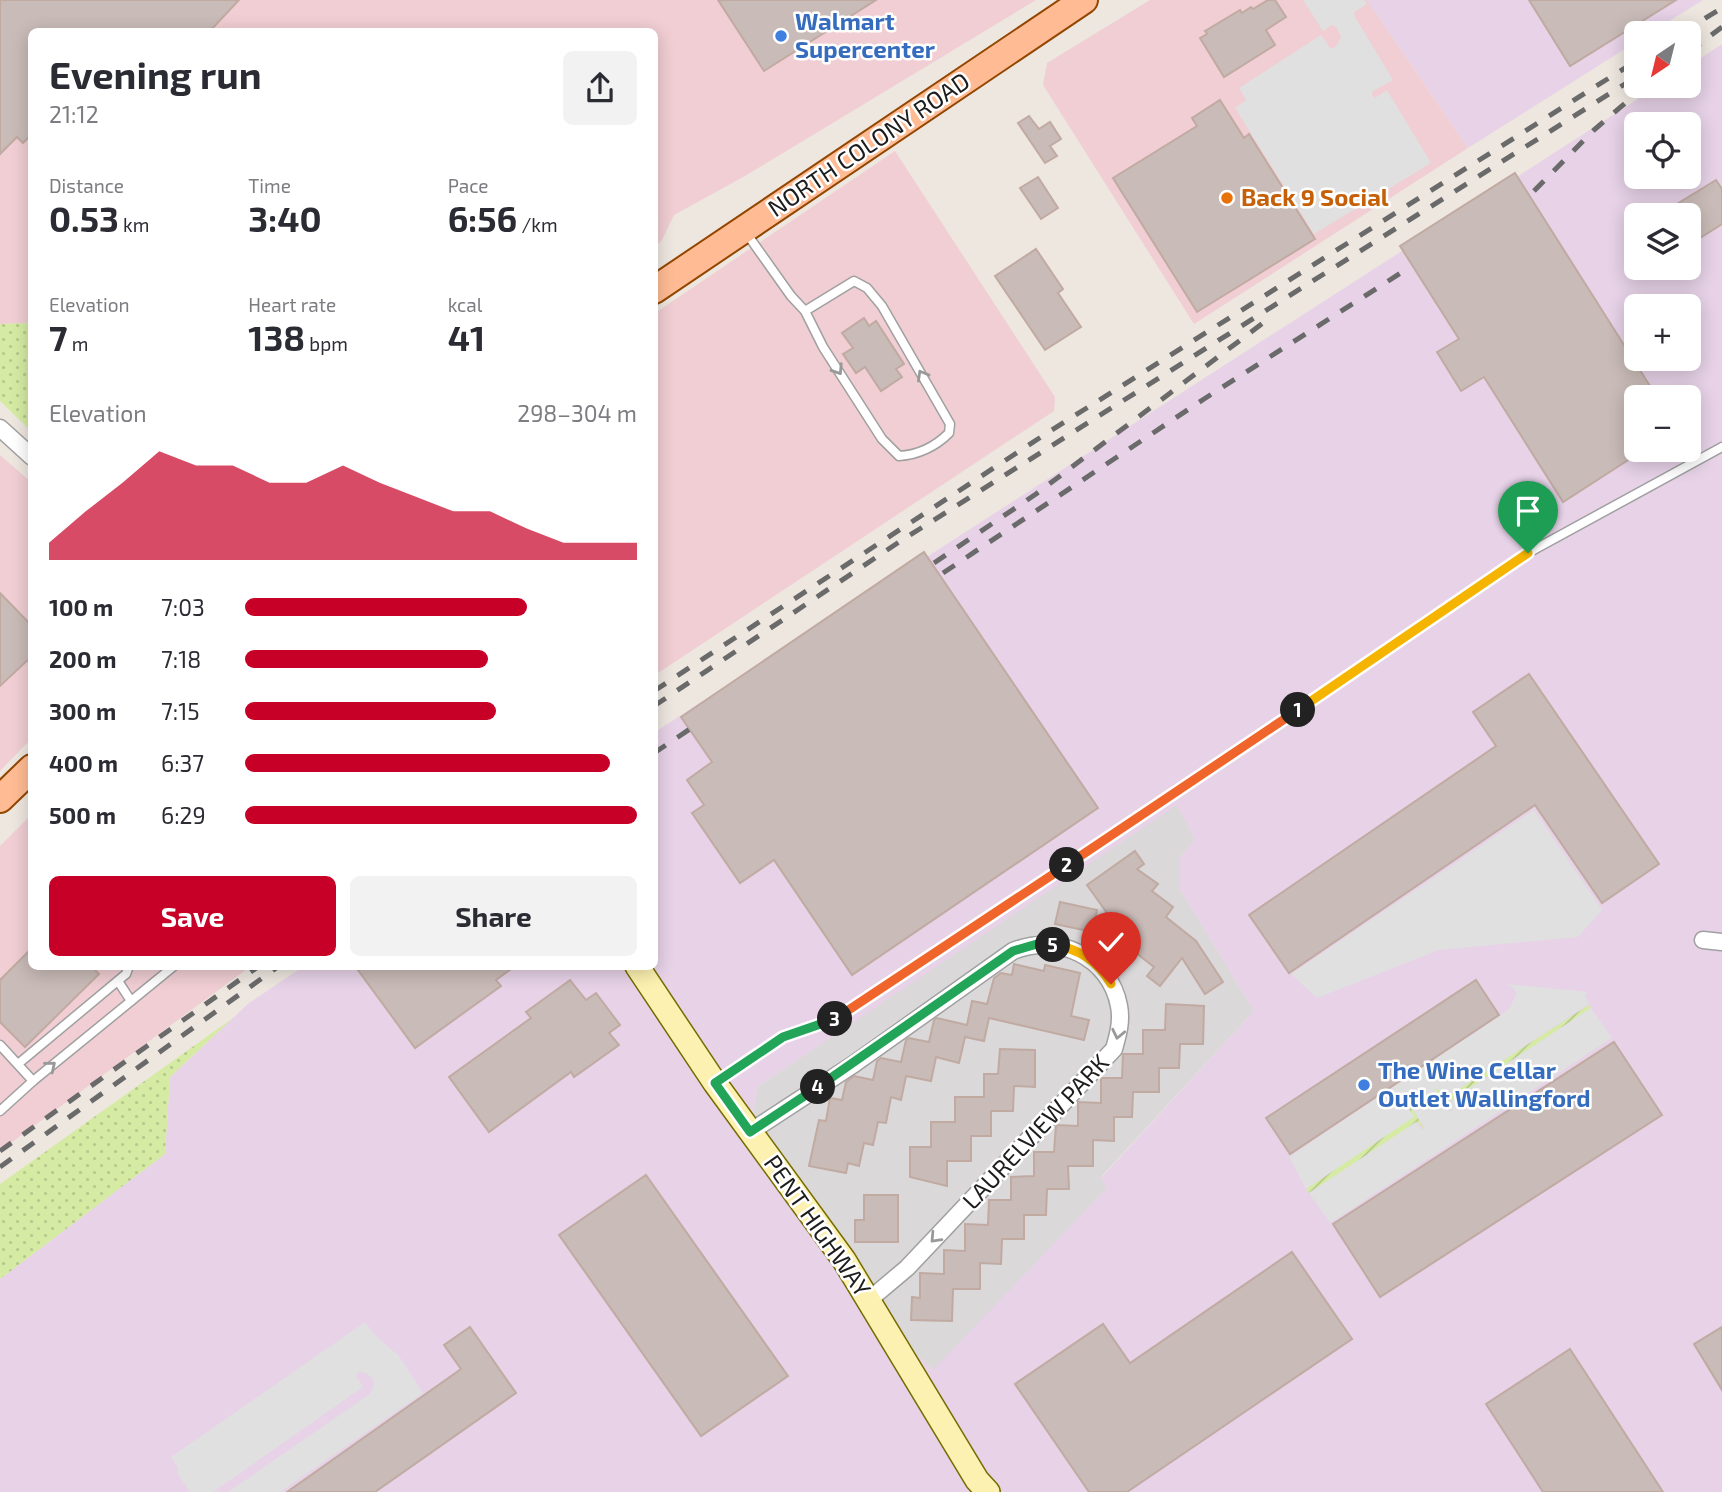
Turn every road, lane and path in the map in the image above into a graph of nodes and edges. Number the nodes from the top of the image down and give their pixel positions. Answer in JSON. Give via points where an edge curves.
{"nodes":[{"id":1,"x":1084,"y":0,"type":"edge"},
{"id":2,"x":744,"y":230,"type":"junction"},
{"id":3,"x":658,"y":287,"type":"edge"},
{"id":4,"x":805,"y":311,"type":"junction"},
{"id":5,"x":0,"y":428,"type":"edge"},
{"id":6,"x":1722,"y":447,"type":"edge"},
{"id":7,"x":28,"y":453,"type":"edge"},
{"id":8,"x":28,"y":772,"type":"edge"},
{"id":9,"x":0,"y":799,"type":"edge"},
{"id":10,"x":1703,"y":940,"type":"dead end"},
{"id":11,"x":1722,"y":942,"type":"edge"},
{"id":12,"x":128,"y":970,"type":"edge"},
{"id":13,"x":169,"y":970,"type":"edge"},
{"id":14,"x":640,"y":970,"type":"edge"},
{"id":15,"x":118,"y":981,"type":"junction"},
{"id":16,"x":131,"y":1001,"type":"junction"},
{"id":17,"x":0,"y":1045,"type":"edge"},
{"id":18,"x":18,"y":1064,"type":"junction"},
{"id":19,"x":33,"y":1081,"type":"junction"},
{"id":20,"x":715,"y":1083,"type":"junction"},
{"id":21,"x":0,"y":1111,"type":"edge"},
{"id":22,"x":750,"y":1132,"type":"junction"},
{"id":23,"x":869,"y":1300,"type":"junction"},
{"id":24,"x":988,"y":1492,"type":"edge"}],
"edges":[{"from":1,"to":2,"type":"main road","name":"NORTH COLONY ROAD"},
{"from":2,"to":3,"type":"main road","name":"NORTH COLONY ROAD"},
{"from":2,"to":4,"type":"lane"},
{"from":4,"to":4,"type":"lane","one_way":true,"via":[[867,416],[899,456],[915,455],[949,433],[950,424],[867,288],[855,281]]},
{"from":5,"to":7,"type":"street"},
{"from":6,"to":20,"type":"lane","via":[[1528,553],[837,1018],[783,1037]]},
{"from":8,"to":9,"type":"main road"},
{"from":10,"to":11,"type":"street"},
{"from":12,"to":15,"type":"lane"},
{"from":13,"to":16,"type":"lane"},
{"from":14,"to":20,"type":"street","name":"PENT HIGHWAY"},
{"from":15,"to":16,"type":"lane"},
{"from":15,"to":18,"type":"lane"},
{"from":19,"to":16,"type":"lane","one_way":true},
{"from":17,"to":18,"type":"lane"},
{"from":18,"to":19,"type":"lane"},
{"from":19,"to":21,"type":"lane"},
{"from":20,"to":22,"type":"street","name":"PENT HIGHWAY"},
{"from":22,"to":23,"type":"street","name":"PENT HIGHWAY"},
{"from":22,"to":23,"type":"street","name":"LAURELVIEW PARK","one_way":true,"via":[[1013,951],[1037,944],[1067,947],[1089,958],[1107,976],[1120,1016],[1114,1049],[907,1268]]},
{"from":23,"to":24,"type":"street","name":"PENT HIGHWAY"}]}
